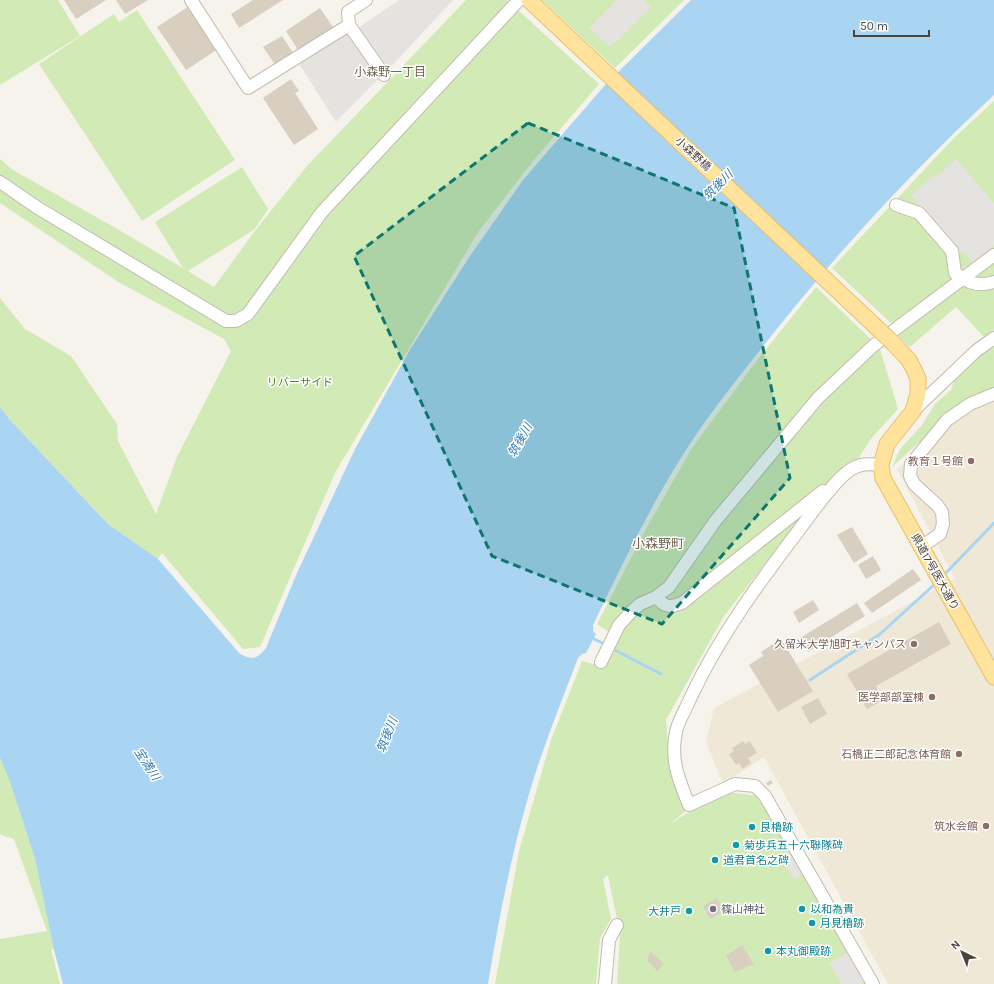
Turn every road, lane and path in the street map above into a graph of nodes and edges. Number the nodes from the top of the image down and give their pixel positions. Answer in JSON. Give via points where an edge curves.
{"nodes":[{"id":1,"x":191,"y":0,"type":"edge"},
{"id":2,"x":366,"y":0,"type":"edge"},
{"id":3,"x":519,"y":0,"type":"edge"},
{"id":4,"x":529,"y":0,"type":"edge"},
{"id":5,"x":349,"y":25,"type":"junction"},
{"id":6,"x":384,"y":75,"type":"dead end"},
{"id":7,"x":0,"y":182,"type":"edge"},
{"id":8,"x":896,"y":206,"type":"dead end"},
{"id":9,"x":994,"y":255,"type":"edge"},
{"id":10,"x":964,"y":279,"type":"junction"},
{"id":11,"x":994,"y":282,"type":"edge"},
{"id":12,"x":994,"y":338,"type":"edge"},
{"id":13,"x":994,"y":394,"type":"edge"},
{"id":14,"x":913,"y":411,"type":"junction"},
{"id":15,"x":881,"y":465,"type":"junction"},
{"id":16,"x":838,"y":481,"type":"junction"},
{"id":17,"x":921,"y":547,"type":"junction"},
{"id":18,"x":656,"y":597,"type":"junction"},
{"id":19,"x":601,"y":662,"type":"dead end"},
{"id":20,"x":994,"y":677,"type":"edge"},
{"id":21,"x":617,"y":925,"type":"dead end"},
{"id":22,"x":605,"y":984,"type":"edge"},
{"id":23,"x":873,"y":984,"type":"edge"}],
"edges":[{"from":1,"to":5,"type":"street","via":[[248,88]]},
{"from":2,"to":5,"type":"street","via":[[348,12]]},
{"from":3,"to":7,"type":"street","via":[[322,212],[248,314],[236,322],[226,321],[38,208]]},
{"from":4,"to":14,"type":"main road","name":"小森野橋","bridge":true,"via":[[909,360],[918,378],[918,394]]},
{"from":5,"to":6,"type":"street"},
{"from":8,"to":10,"type":"street","via":[[919,213],[952,251],[955,272]]},
{"from":9,"to":10,"type":"street"},
{"from":10,"to":11,"type":"street","via":[[974,284],[985,285]]},
{"from":10,"to":18,"type":"street","via":[[873,346],[818,398],[716,520],[669,587]]},
{"from":12,"to":14,"type":"street","via":[[976,351]]},
{"from":13,"to":17,"type":"street","via":[[970,404],[947,420],[911,464],[910,476],[914,484],[942,512],[943,524],[940,534]]},
{"from":14,"to":15,"type":"main road","via":[[887,444]]},
{"from":15,"to":16,"type":"street","via":[[862,464]]},
{"from":15,"to":17,"type":"main road","name":"県道17号医大通り","via":[[883,478]]},
{"from":16,"to":18,"type":"street","via":[[682,603],[674,607],[666,606]]},
{"from":16,"to":23,"type":"street","via":[[770,568],[722,640],[698,681],[676,731],[674,753],[678,780],[689,805],[736,784],[755,786],[765,796]]},
{"from":17,"to":20,"type":"main road","name":"県道17号医大通り"},
{"from":18,"to":19,"type":"street","via":[[630,612],[619,625]]},
{"from":21,"to":22,"type":"street","via":[[608,940]]}]}
